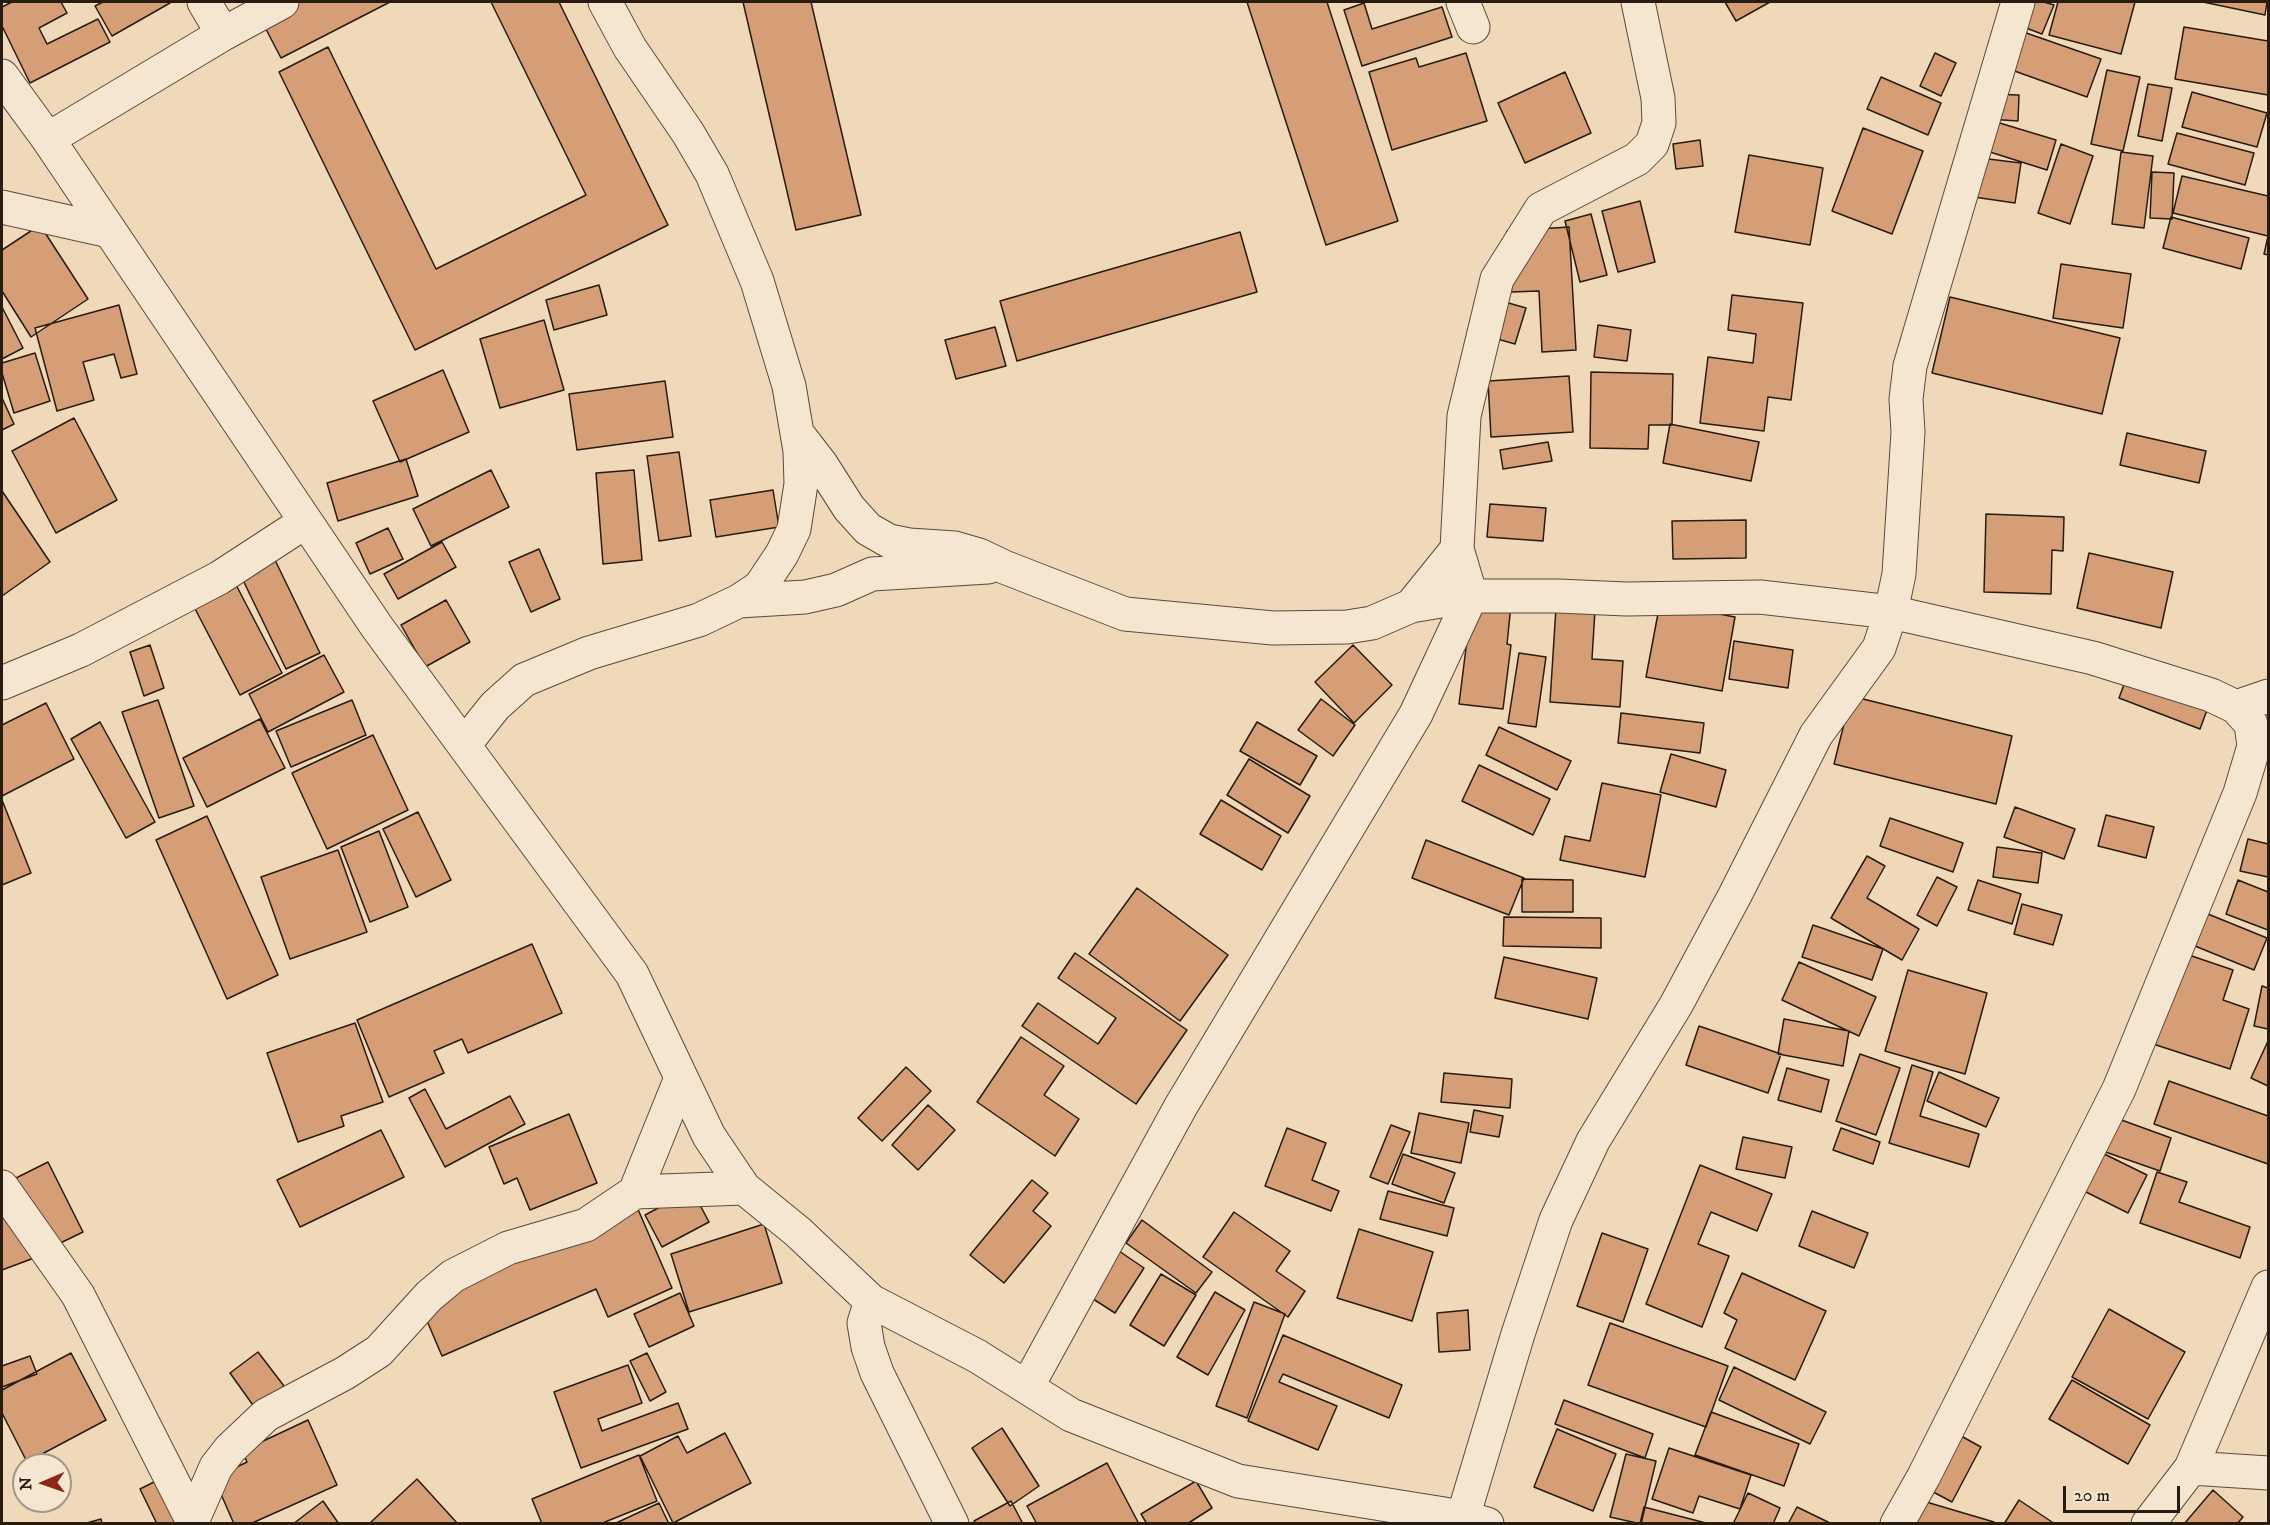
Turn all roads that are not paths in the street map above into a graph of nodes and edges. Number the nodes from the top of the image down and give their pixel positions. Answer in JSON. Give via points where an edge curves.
{"nodes":[{"id":1,"x":204,"y":2,"type":"edge"},
{"id":2,"x":282,"y":2,"type":"edge"},
{"id":3,"x":605,"y":2,"type":"edge"},
{"id":4,"x":1638,"y":2,"type":"edge"},
{"id":5,"x":2018,"y":2,"type":"edge"},
{"id":6,"x":223,"y":34,"type":"junction"},
{"id":7,"x":2,"y":76,"type":"edge"},
{"id":8,"x":48,"y":140,"type":"junction"},
{"id":9,"x":2,"y":207,"type":"edge"},
{"id":10,"x":109,"y":231,"type":"junction"},
{"id":11,"x":797,"y":433,"type":"junction"},
{"id":12,"x":305,"y":522,"type":"junction"},
{"id":13,"x":1457,"y":549,"type":"junction"},
{"id":14,"x":1004,"y":567,"type":"junction"},
{"id":15,"x":1471,"y":596,"type":"junction"},
{"id":16,"x":740,"y":602,"type":"junction"},
{"id":17,"x":1411,"y":606,"type":"junction"},
{"id":18,"x":1892,"y":612,"type":"junction"},
{"id":19,"x":2,"y":683,"type":"edge"},
{"id":20,"x":2268,"y":696,"type":"edge"},
{"id":21,"x":2236,"y":707,"type":"junction"},
{"id":22,"x":464,"y":746,"type":"junction"},
{"id":23,"x":681,"y":1078,"type":"junction"},
{"id":24,"x":2,"y":1187,"type":"edge"},
{"id":25,"x":744,"y":1188,"type":"junction"},
{"id":26,"x":635,"y":1192,"type":"junction"},
{"id":27,"x":2268,"y":1287,"type":"edge"},
{"id":28,"x":871,"y":1301,"type":"junction"},
{"id":29,"x":1027,"y":1388,"type":"junction"},
{"id":30,"x":2191,"y":1468,"type":"junction"},
{"id":31,"x":2268,"y":1473,"type":"edge"},
{"id":32,"x":1475,"y":1520,"type":"edge"},
{"id":33,"x":192,"y":1522,"type":"edge"},
{"id":34,"x":952,"y":1524,"type":"edge"},
{"id":35,"x":1897,"y":1524,"type":"edge"},
{"id":36,"x":2148,"y":1524,"type":"edge"}],
"edges":[{"from":1,"to":6,"type":"street"},
{"from":2,"to":6,"type":"street"},
{"from":3,"to":11,"type":"street","via":[[630,48],[712,174],[757,281],[789,386]]},
{"from":4,"to":13,"type":"street","via":[[1658,98],[1659,123],[1652,144],[1637,159],[1541,209],[1497,279],[1464,416]]},
{"from":5,"to":18,"type":"street","via":[[1910,366],[1899,563]]},
{"from":6,"to":8,"type":"street"},
{"from":7,"to":8,"type":"street"},
{"from":8,"to":10,"type":"street"},
{"from":9,"to":10,"type":"street"},
{"from":10,"to":12,"type":"street"},
{"from":11,"to":14,"type":"street","via":[[868,529],[889,541],[955,548]]},
{"from":11,"to":16,"type":"street","via":[[801,484],[794,529],[760,587]]},
{"from":12,"to":19,"type":"street","via":[[219,578],[81,650]]},
{"from":12,"to":22,"type":"street"},
{"from":13,"to":15,"type":"street"},
{"from":13,"to":17,"type":"street"},
{"from":14,"to":16,"type":"street","via":[[872,574],[836,590],[805,597]]},
{"from":14,"to":17,"type":"street","via":[[1125,614],[1273,628],[1347,627],[1372,623]]},
{"from":15,"to":17,"type":"street"},
{"from":15,"to":18,"type":"street","via":[[1760,597]]},
{"from":15,"to":29,"type":"street","via":[[1416,714],[1181,1106]]},
{"from":16,"to":22,"type":"street","via":[[699,620],[589,653],[524,680],[495,706]]},
{"from":18,"to":21,"type":"street","via":[[2093,658],[2211,695]]},
{"from":18,"to":32,"type":"street","via":[[1878,648],[1816,735],[1676,1005],[1593,1141],[1556,1220],[1518,1334]]},
{"from":20,"to":21,"type":"street"},
{"from":21,"to":35,"type":"street","via":[[2251,724],[2254,746],[2243,783],[2123,1078]]},
{"from":22,"to":23,"type":"street","via":[[632,974]]},
{"from":23,"to":25,"type":"street","via":[[709,1136]]},
{"from":23,"to":26,"type":"street"},
{"from":24,"to":33,"type":"street","via":[[78,1294]]},
{"from":25,"to":26,"type":"street"},
{"from":25,"to":28,"type":"street","via":[[798,1232]]},
{"from":26,"to":33,"type":"street","via":[[586,1225],[508,1248],[453,1276],[429,1296],[379,1351],[266,1415],[216,1467]]},
{"from":27,"to":30,"type":"street"},
{"from":28,"to":29,"type":"street","via":[[977,1356]]},
{"from":28,"to":34,"type":"street","via":[[864,1323],[877,1373]]},
{"from":29,"to":32,"type":"street","via":[[1071,1416],[1238,1481]]},
{"from":30,"to":31,"type":"street"},
{"from":30,"to":36,"type":"street"}]}
